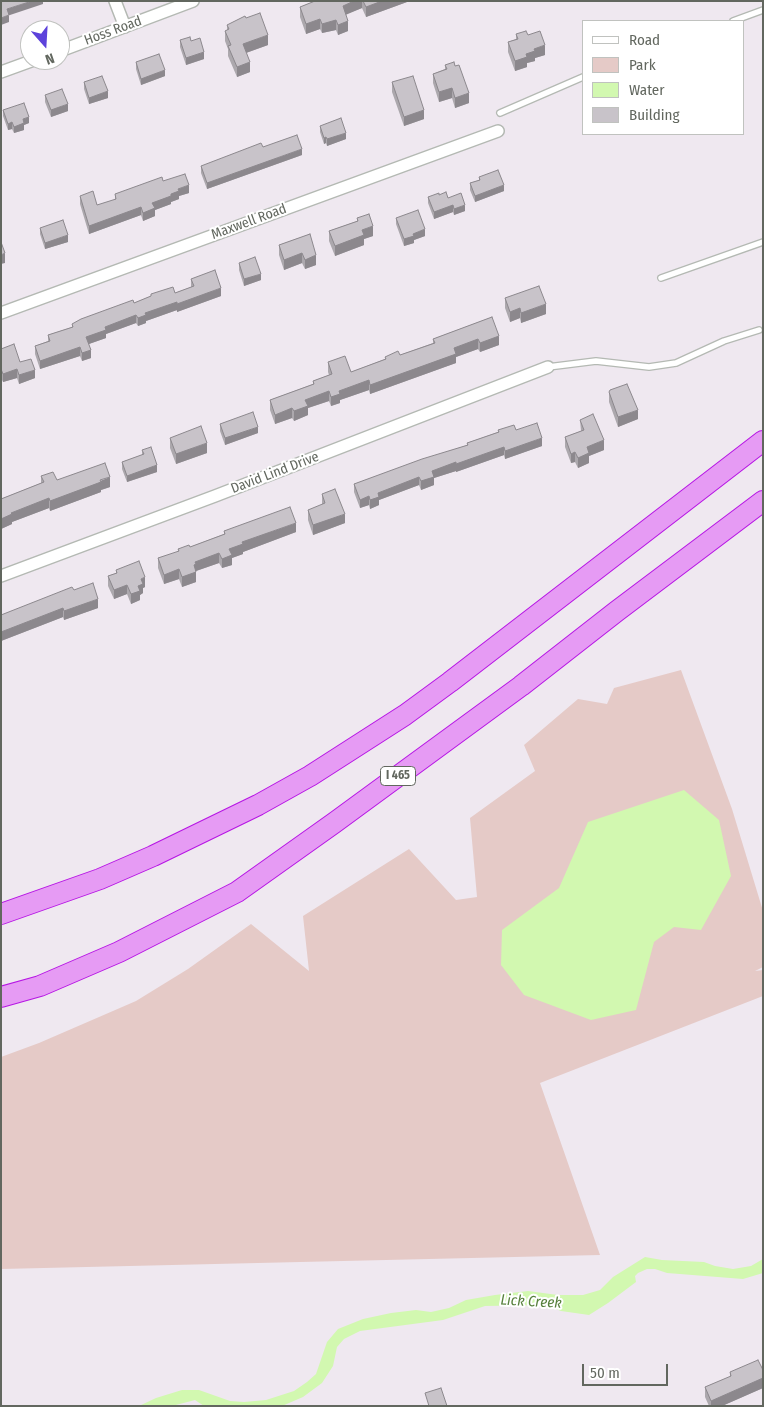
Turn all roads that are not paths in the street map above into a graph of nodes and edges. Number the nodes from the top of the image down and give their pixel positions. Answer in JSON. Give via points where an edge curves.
{"nodes":[{"id":1,"x":115,"y":1,"type":"edge"},
{"id":2,"x":193,"y":1,"type":"edge"},
{"id":3,"x":763,"y":10,"type":"edge"},
{"id":4,"x":736,"y":20,"type":"edge"},
{"id":5,"x":125,"y":27,"type":"junction"},
{"id":6,"x":70,"y":46,"type":"edge"},
{"id":7,"x":20,"y":65,"type":"edge"},
{"id":8,"x":1,"y":72,"type":"edge"},
{"id":9,"x":582,"y":77,"type":"edge"},
{"id":10,"x":500,"y":113,"type":"dead end"},
{"id":11,"x":498,"y":131,"type":"dead end"},
{"id":12,"x":763,"y":242,"type":"edge"},
{"id":13,"x":661,"y":278,"type":"dead end"},
{"id":14,"x":1,"y":313,"type":"edge"},
{"id":15,"x":758,"y":330,"type":"dead end"},
{"id":16,"x":548,"y":367,"type":"joint"},
{"id":17,"x":763,"y":441,"type":"edge"},
{"id":18,"x":763,"y":501,"type":"edge"},
{"id":19,"x":1,"y":576,"type":"edge"},
{"id":20,"x":1,"y":914,"type":"edge"},
{"id":21,"x":1,"y":997,"type":"edge"}],
"edges":[{"from":1,"to":5,"type":"street"},
{"from":2,"to":5,"type":"street","name":"Hoss Road"},
{"from":3,"to":4,"type":"lane"},
{"from":5,"to":6,"type":"street","name":"Hoss Road"},
{"from":7,"to":8,"type":"street"},
{"from":9,"to":10,"type":"lane"},
{"from":11,"to":14,"type":"street","name":"Maxwell Road"},
{"from":12,"to":13,"type":"lane"},
{"from":15,"to":16,"type":"lane","via":[[676,363],[649,367],[596,361]]},
{"from":16,"to":19,"type":"street","name":"David Lind Drive"},
{"from":17,"to":20,"type":"highway","via":[[450,682],[318,771],[258,805],[154,856]]},
{"from":18,"to":21,"type":"highway","number":"I 465","via":[[520,686],[237,892],[119,952],[40,986]]}]}
